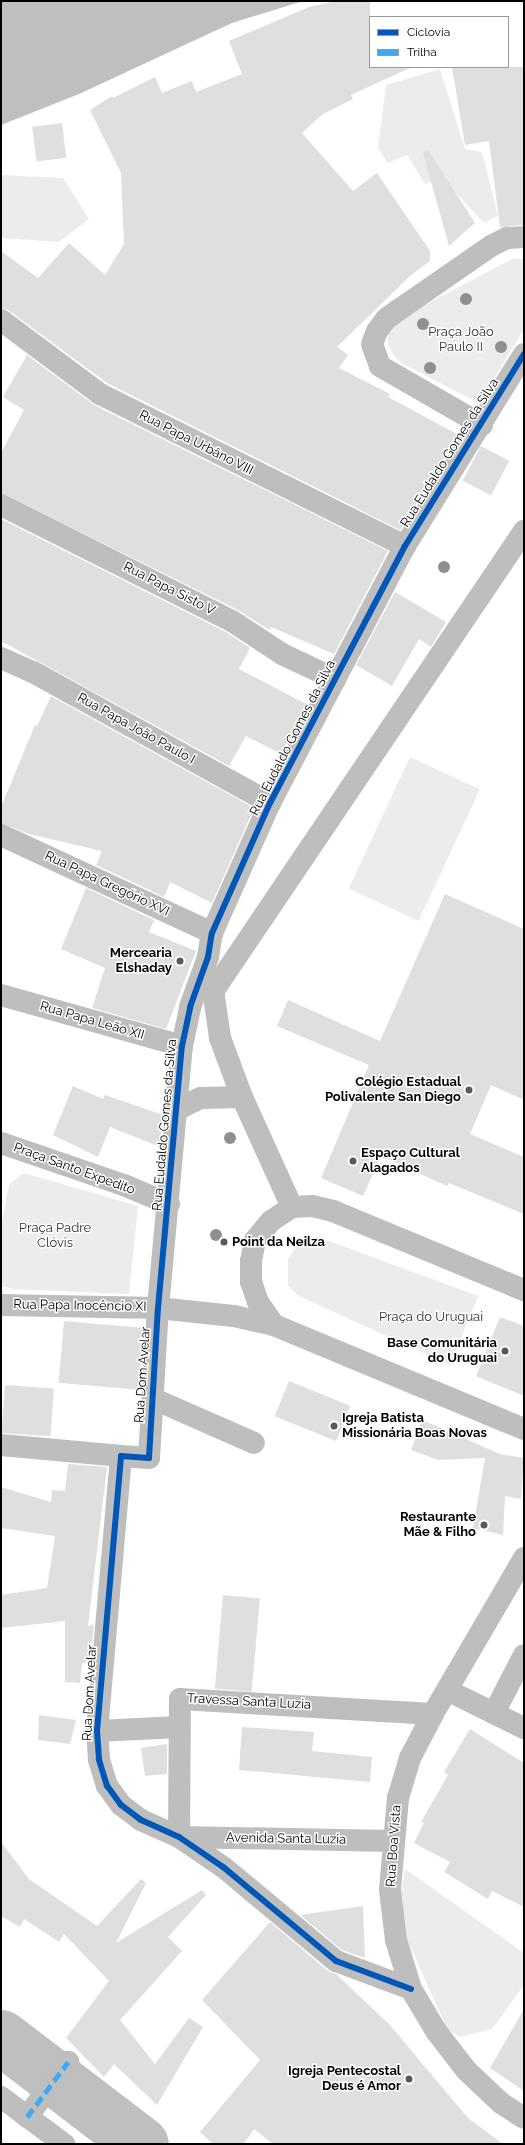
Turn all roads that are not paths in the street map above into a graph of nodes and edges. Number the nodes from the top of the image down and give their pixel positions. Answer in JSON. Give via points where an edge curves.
{"nodes":[{"id":1,"x":524,"y":237,"type":"edge"},
{"id":2,"x":1,"y":320,"type":"edge"},
{"id":3,"x":524,"y":354,"type":"edge"},
{"id":4,"x":482,"y":425,"type":"junction"},
{"id":5,"x":1,"y":505,"type":"edge"},
{"id":6,"x":524,"y":531,"type":"edge"},
{"id":7,"x":405,"y":546,"type":"junction"},
{"id":8,"x":1,"y":658,"type":"edge"},
{"id":9,"x":335,"y":679,"type":"junction"},
{"id":10,"x":270,"y":803,"type":"junction"},
{"id":11,"x":1,"y":835,"type":"edge"},
{"id":12,"x":212,"y":934,"type":"junction"},
{"id":13,"x":208,"y":957,"type":"junction"},
{"id":14,"x":214,"y":990,"type":"junction"},
{"id":15,"x":1,"y":995,"type":"edge"},
{"id":16,"x":182,"y":1046,"type":"junction"},
{"id":17,"x":242,"y":1097,"type":"junction"},
{"id":18,"x":176,"y":1110,"type":"junction"},
{"id":19,"x":1,"y":1143,"type":"edge"},
{"id":20,"x":169,"y":1204,"type":"junction"},
{"id":21,"x":292,"y":1207,"type":"junction"},
{"id":22,"x":524,"y":1290,"type":"edge"},
{"id":23,"x":1,"y":1304,"type":"edge"},
{"id":24,"x":158,"y":1308,"type":"junction"},
{"id":25,"x":274,"y":1325,"type":"junction"},
{"id":26,"x":154,"y":1399,"type":"junction"},
{"id":27,"x":524,"y":1429,"type":"edge"},
{"id":28,"x":254,"y":1443,"type":"dead end"},
{"id":29,"x":1,"y":1445,"type":"edge"},
{"id":30,"x":121,"y":1456,"type":"junction"},
{"id":31,"x":524,"y":1558,"type":"edge"},
{"id":32,"x":524,"y":1656,"type":"edge"},
{"id":33,"x":447,"y":1690,"type":"junction"},
{"id":34,"x":494,"y":1713,"type":"junction"},
{"id":35,"x":433,"y":1714,"type":"junction"},
{"id":36,"x":179,"y":1727,"type":"junction"},
{"id":37,"x":524,"y":1728,"type":"edge"},
{"id":38,"x":97,"y":1731,"type":"junction"},
{"id":39,"x":179,"y":1837,"type":"junction"},
{"id":40,"x":392,"y":1841,"type":"junction"},
{"id":41,"x":411,"y":1989,"type":"junction"},
{"id":42,"x":68,"y":2062,"type":"dead end"},
{"id":43,"x":1,"y":2097,"type":"edge"},
{"id":44,"x":27,"y":2117,"type":"junction"},
{"id":45,"x":524,"y":2118,"type":"edge"},
{"id":46,"x":64,"y":2144,"type":"edge"}],
"edges":[{"from":1,"to":4,"type":"street","via":[[507,238],[491,246],[400,309],[386,319],[372,344],[380,366]]},
{"from":2,"to":7,"type":"street","name":"Rua Papa Urbâno VIII","via":[[100,394]]},
{"from":3,"to":4,"type":"street","name":"Rua Eudaldo Gomes da Silva"},
{"from":4,"to":7,"type":"street","name":"Rua Eudaldo Gomes da Silva"},
{"from":5,"to":9,"type":"street","name":"Rua Papa Sisto V","via":[[232,621],[282,654]]},
{"from":6,"to":14,"type":"street"},
{"from":7,"to":9,"type":"street","name":"Rua Eudaldo Gomes da Silva"},
{"from":8,"to":10,"type":"street","name":"Rua Papa João Paulo I","via":[[33,672]]},
{"from":9,"to":10,"type":"street","name":"Rua Eudaldo Gomes da Silva"},
{"from":10,"to":12,"type":"street","name":"Rua Eudaldo Gomes da Silva"},
{"from":11,"to":12,"type":"street","name":"Rua Papa Gregório XVI"},
{"from":12,"to":13,"type":"street","name":"Rua Eudaldo Gomes da Silva"},
{"from":13,"to":14,"type":"street","name":"Rua Eudaldo Gomes da Silva"},
{"from":13,"to":16,"type":"street","name":"Rua Eudaldo Gomes da Silva","via":[[190,1007]]},
{"from":14,"to":17,"type":"street","name":"Rua Eudaldo Gomes da Silva","via":[[220,1038]]},
{"from":15,"to":16,"type":"street","name":"Rua Papa Leão XII"},
{"from":16,"to":18,"type":"street","name":"Rua Eudaldo Gomes da Silva"},
{"from":17,"to":18,"type":"street","via":[[202,1098]]},
{"from":17,"to":21,"type":"street","name":"Rua Eudaldo Gomes da Silva"},
{"from":18,"to":20,"type":"street","name":"Rua Eudaldo Gomes da Silva"},
{"from":19,"to":20,"type":"street","name":"Praça Santo Expedito","via":[[124,1185]]},
{"from":20,"to":24,"type":"street","name":"Rua Eudaldo Gomes da Silva"},
{"from":21,"to":22,"type":"street","via":[[312,1206],[333,1211]]},
{"from":21,"to":25,"type":"street","via":[[271,1221],[255,1240],[251,1261],[251,1282],[258,1302]]},
{"from":23,"to":24,"type":"street","name":"Rua Papa Inocêncio XI"},
{"from":24,"to":25,"type":"street","via":[[234,1316]]},
{"from":24,"to":26,"type":"street","name":"Rua Dom Avelar"},
{"from":25,"to":27,"type":"street"},
{"from":26,"to":28,"type":"street"},
{"from":26,"to":30,"type":"street","name":"Rua Dom Avelar","via":[[148,1458]]},
{"from":29,"to":30,"type":"street"},
{"from":30,"to":38,"type":"street","name":"Rua Dom Avelar"},
{"from":31,"to":33,"type":"street","name":"Rua Boa Vista"},
{"from":32,"to":34,"type":"street"},
{"from":33,"to":34,"type":"street"},
{"from":33,"to":35,"type":"street","name":"Rua Boa Vista"},
{"from":34,"to":37,"type":"street"},
{"from":35,"to":36,"type":"street","name":"Travessa Santa Luzia","via":[[180,1699]]},
{"from":35,"to":40,"type":"street","name":"Rua Boa Vista","via":[[410,1758],[400,1791]]},
{"from":36,"to":38,"type":"street"},
{"from":36,"to":39,"type":"street","name":"Travessa Santa Luzia"},
{"from":38,"to":39,"type":"street","name":"Rua Dom Avelar","via":[[98,1759],[107,1786],[122,1805],[141,1820]]},
{"from":39,"to":40,"type":"street","name":"Avenida Santa Luzia"},
{"from":39,"to":41,"type":"street","name":"Rua Dom Avelar","via":[[223,1867],[336,1961]]},
{"from":40,"to":41,"type":"street","name":"Rua Boa Vista","via":[[390,1890],[396,1940]]},
{"from":41,"to":45,"type":"street","name":"Rua Boa Vista","via":[[436,2031],[466,2070],[501,2103]]},
{"from":42,"to":44,"type":"street"},
{"from":43,"to":44,"type":"street"},
{"from":44,"to":46,"type":"street"}]}
